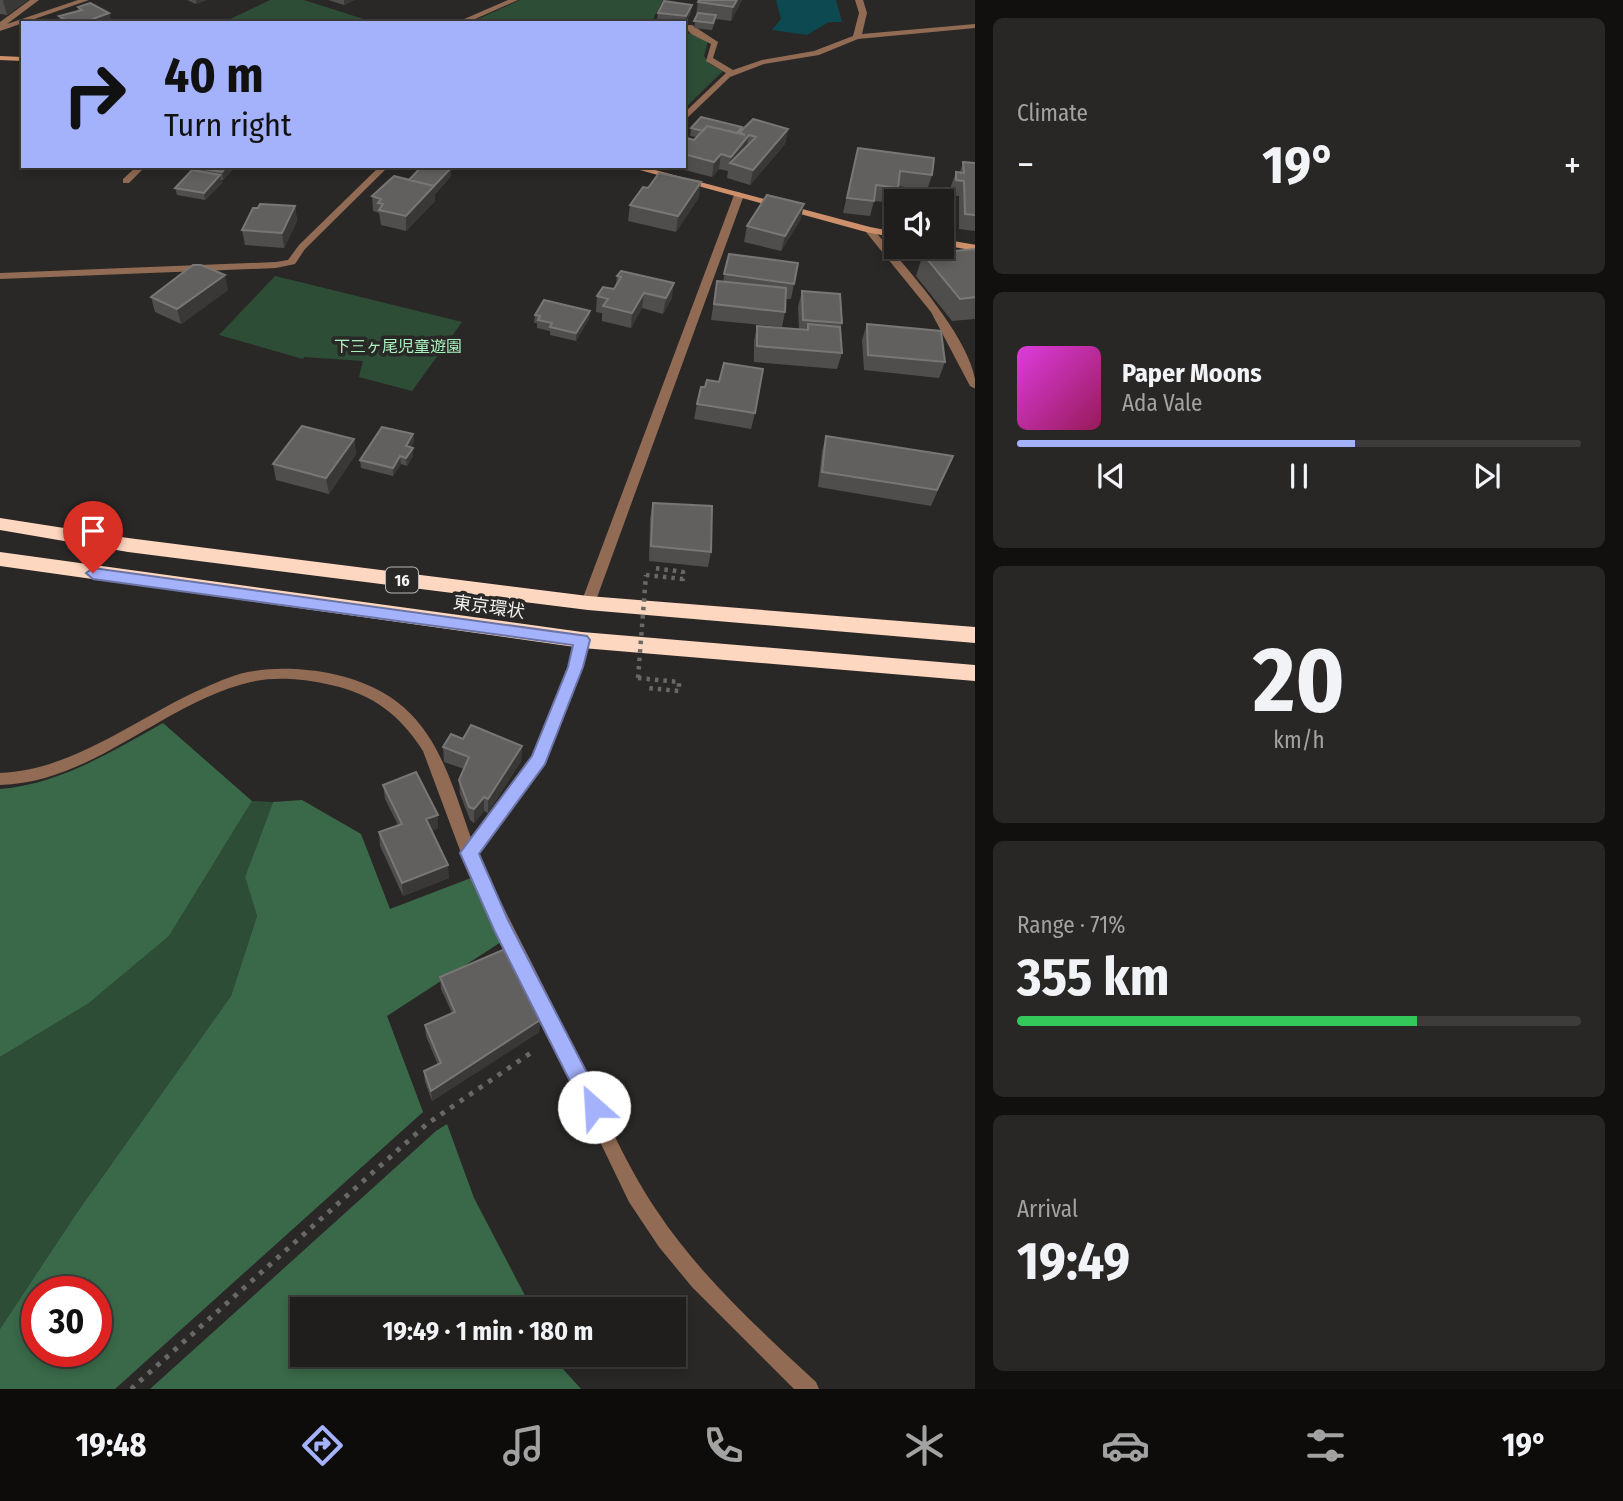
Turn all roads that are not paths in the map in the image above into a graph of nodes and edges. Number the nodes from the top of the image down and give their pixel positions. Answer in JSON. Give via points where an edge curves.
{"nodes":[{"id":1,"x":35,"y":0,"type":"edge"},
{"id":2,"x":85,"y":0,"type":"edge"},
{"id":3,"x":514,"y":0,"type":"edge"},
{"id":4,"x":859,"y":0,"type":"edge"},
{"id":5,"x":464,"y":21,"type":"edge"},
{"id":6,"x":975,"y":26,"type":"edge"},
{"id":7,"x":0,"y":27,"type":"edge"},
{"id":8,"x":689,"y":27,"type":"edge"},
{"id":9,"x":857,"y":37,"type":"junction"},
{"id":10,"x":0,"y":58,"type":"edge"},
{"id":11,"x":21,"y":59,"type":"edge"},
{"id":12,"x":732,"y":73,"type":"junction"},
{"id":13,"x":686,"y":116,"type":"edge"},
{"id":14,"x":140,"y":168,"type":"edge"},
{"id":15,"x":384,"y":168,"type":"edge"},
{"id":16,"x":637,"y":168,"type":"edge"},
{"id":17,"x":126,"y":181,"type":"dead end"},
{"id":18,"x":740,"y":195,"type":"junction"},
{"id":19,"x":869,"y":230,"type":"junction"},
{"id":20,"x":884,"y":232,"type":"edge"},
{"id":21,"x":954,"y":244,"type":"edge"},
{"id":22,"x":975,"y":248,"type":"edge"},
{"id":23,"x":0,"y":276,"type":"edge"},
{"id":24,"x":975,"y":386,"type":"edge"},
{"id":25,"x":0,"y":524,"type":"edge"},
{"id":26,"x":0,"y":559,"type":"edge"},
{"id":27,"x":588,"y":603,"type":"junction"},
{"id":28,"x":975,"y":635,"type":"edge"},
{"id":29,"x":582,"y":640,"type":"junction"},
{"id":30,"x":975,"y":673,"type":"edge"},
{"id":31,"x":0,"y":779,"type":"edge"},
{"id":32,"x":469,"y":853,"type":"junction"},
{"id":33,"x":809,"y":1389,"type":"edge"}],
"edges":[{"from":1,"to":7,"type":"street"},
{"from":2,"to":7,"type":"street"},
{"from":3,"to":5,"type":"street"},
{"from":4,"to":9,"type":"street","via":[[863,13]]},
{"from":6,"to":9,"type":"street"},
{"from":8,"to":12,"type":"street","via":[[715,44],[709,59]]},
{"from":9,"to":12,"type":"street","via":[[816,53],[762,62]]},
{"from":10,"to":11,"type":"street"},
{"from":12,"to":13,"type":"street"},
{"from":14,"to":17,"type":"street"},
{"from":15,"to":23,"type":"street","via":[[291,262]]},
{"from":16,"to":18,"type":"street"},
{"from":18,"to":19,"type":"street"},
{"from":18,"to":27,"type":"street"},
{"from":19,"to":20,"type":"street"},
{"from":19,"to":24,"type":"street","via":[[936,311]]},
{"from":21,"to":22,"type":"street"},
{"from":25,"to":27,"type":"highway","name":"東京環状","number":"16","via":[[128,545]]},
{"from":26,"to":29,"type":"highway","name":"東京環状","number":"16"},
{"from":27,"to":28,"type":"highway","name":"東京環状","number":"16"},
{"from":29,"to":30,"type":"highway","name":"東京環状","number":"16"},
{"from":29,"to":32,"type":"street","via":[[539,760]]},
{"from":31,"to":32,"type":"street","via":[[18,780],[73,763],[194,699],[251,676],[312,674],[350,682],[388,701],[415,726],[429,748]]},
{"from":32,"to":33,"type":"street","via":[[629,1181],[665,1240],[730,1314]]}]}
